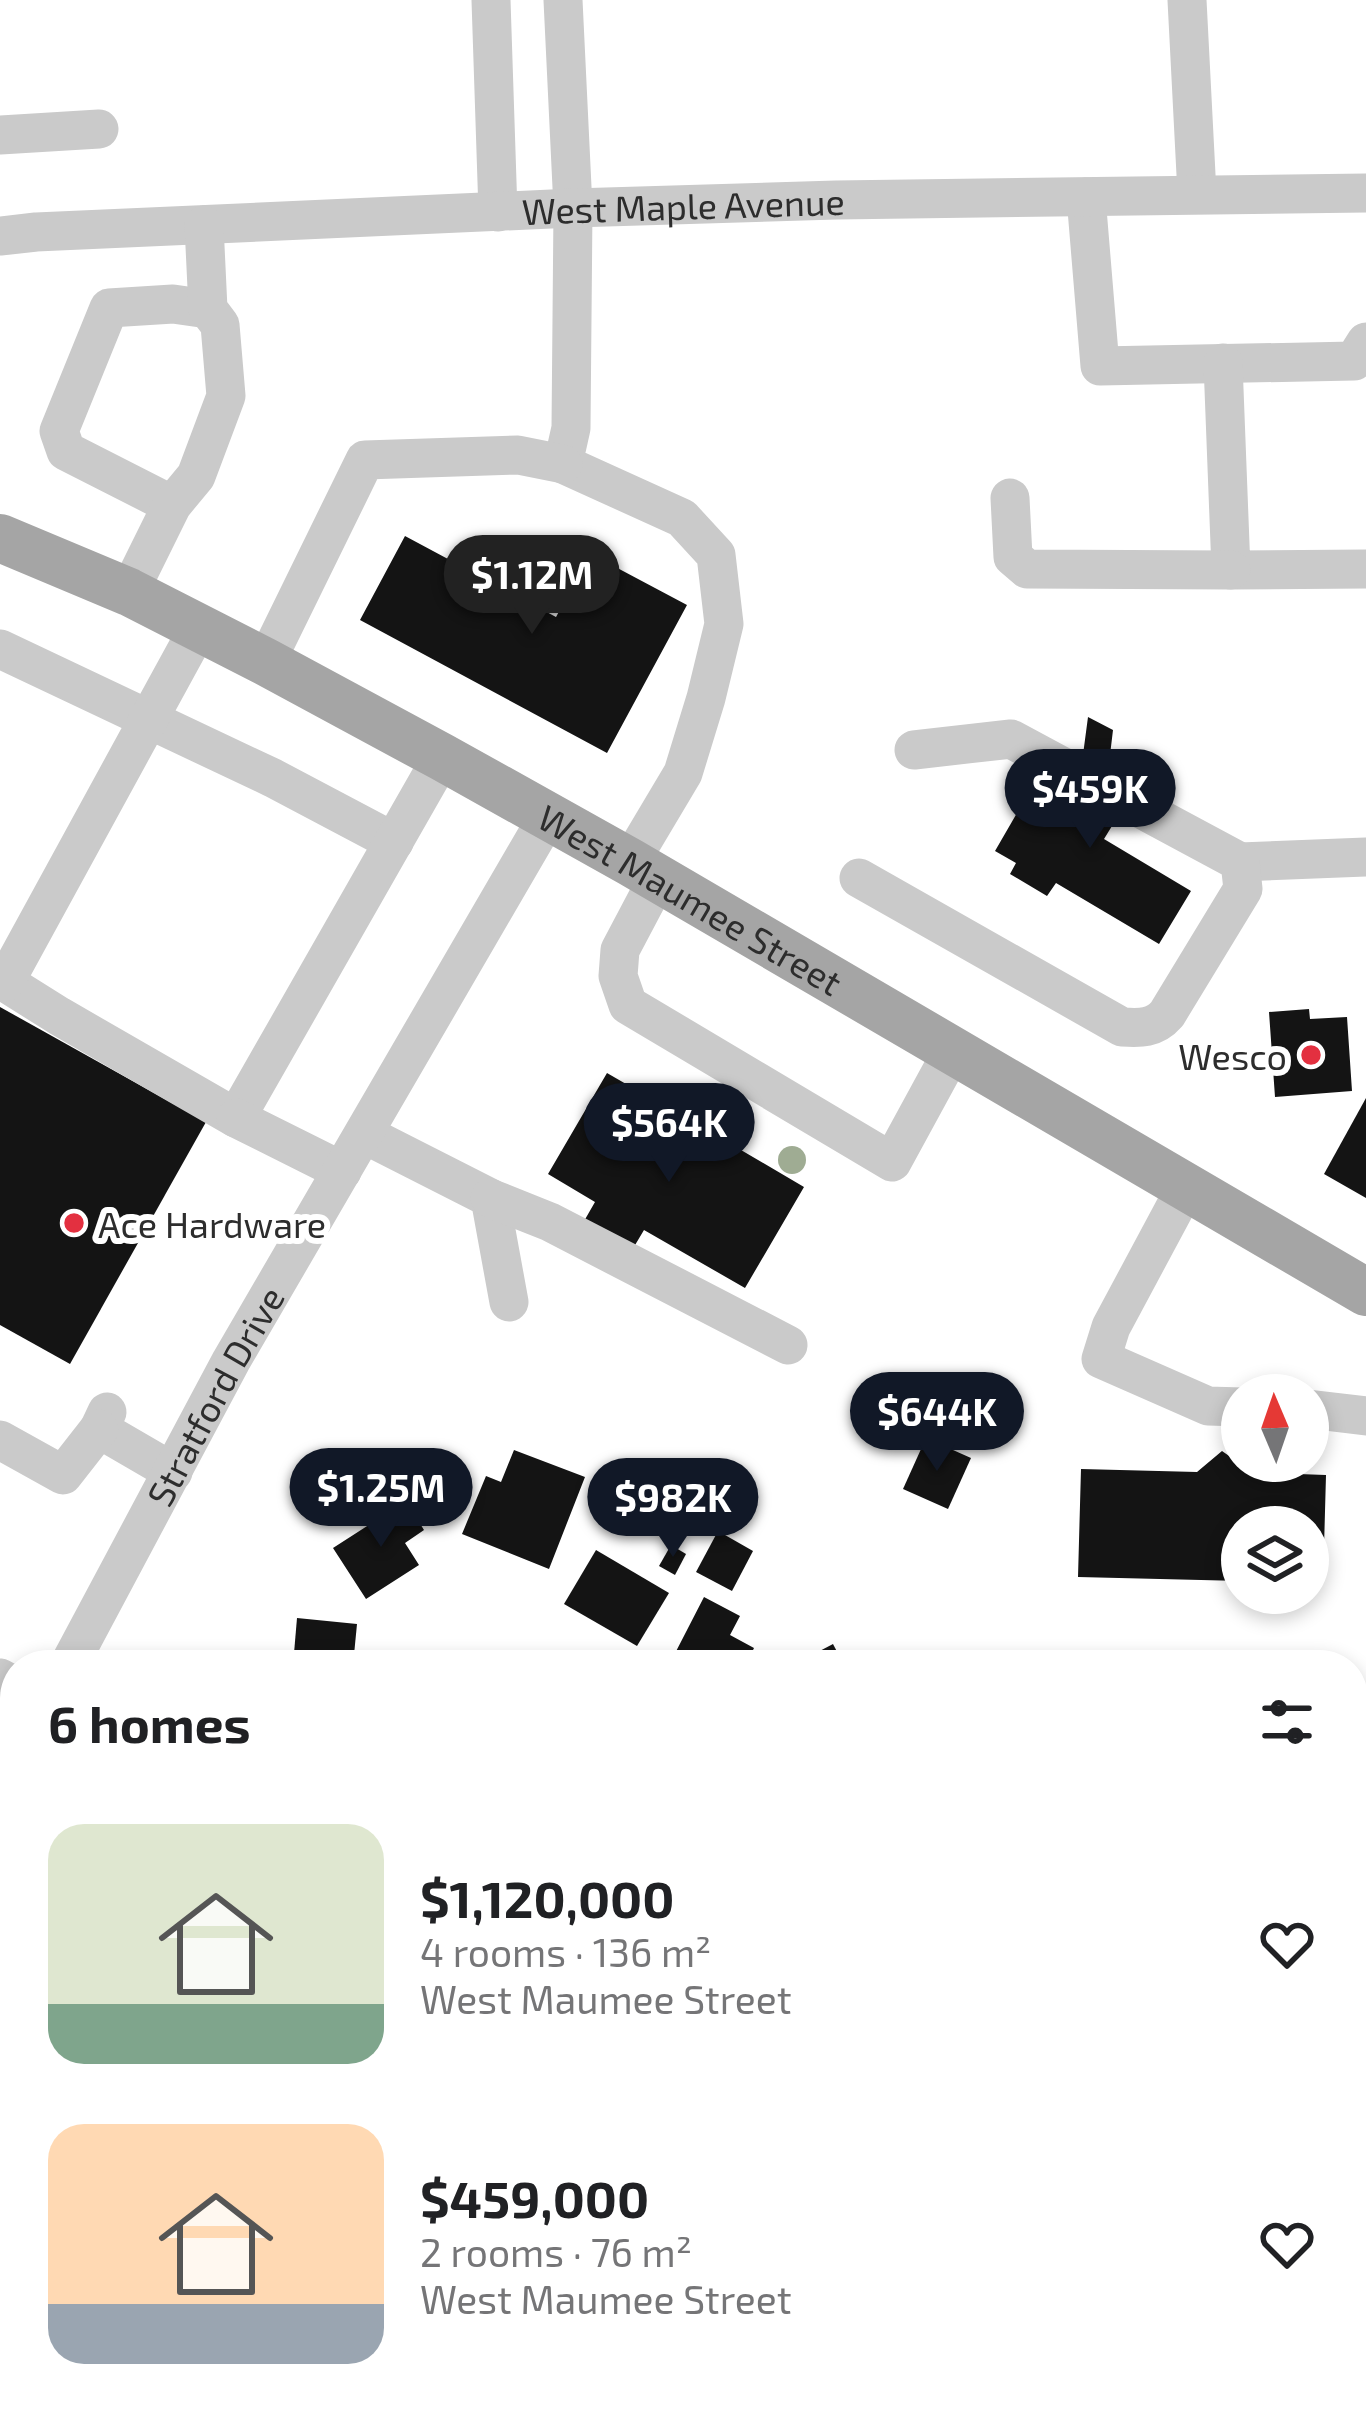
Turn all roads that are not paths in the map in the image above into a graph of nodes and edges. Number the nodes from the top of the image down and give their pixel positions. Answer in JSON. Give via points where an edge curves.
{"nodes":[{"id":1,"x":490,"y":0,"type":"edge"},
{"id":2,"x":563,"y":0,"type":"edge"},
{"id":3,"x":1187,"y":0,"type":"edge"},
{"id":4,"x":99,"y":129,"type":"dead end"},
{"id":5,"x":0,"y":135,"type":"edge"},
{"id":6,"x":1366,"y":193,"type":"edge"},
{"id":7,"x":1197,"y":194,"type":"junction"},
{"id":8,"x":1086,"y":197,"type":"junction"},
{"id":9,"x":573,"y":208,"type":"junction"},
{"id":10,"x":498,"y":212,"type":"junction"},
{"id":11,"x":204,"y":225,"type":"junction"},
{"id":12,"x":0,"y":236,"type":"edge"},
{"id":13,"x":208,"y":309,"type":"junction"},
{"id":14,"x":1360,"y":351,"type":"edge"},
{"id":15,"x":1223,"y":363,"type":"junction"},
{"id":16,"x":563,"y":464,"type":"junction"},
{"id":17,"x":1010,"y":498,"type":"dead end"},
{"id":18,"x":172,"y":505,"type":"junction"},
{"id":19,"x":0,"y":538,"type":"edge"},
{"id":20,"x":1366,"y":569,"type":"edge"},
{"id":21,"x":1231,"y":570,"type":"junction"},
{"id":22,"x":129,"y":592,"type":"junction"},
{"id":23,"x":199,"y":627,"type":"junction"},
{"id":24,"x":0,"y":650,"type":"edge"},
{"id":25,"x":266,"y":662,"type":"junction"},
{"id":26,"x":149,"y":718,"type":"junction"},
{"id":27,"x":914,"y":750,"type":"dead end"},
{"id":28,"x":442,"y":757,"type":"junction"},
{"id":29,"x":547,"y":818,"type":"junction"},
{"id":30,"x":394,"y":842,"type":"junction"},
{"id":31,"x":1366,"y":857,"type":"edge"},
{"id":32,"x":1240,"y":862,"type":"junction"},
{"id":33,"x":644,"y":870,"type":"junction"},
{"id":34,"x":859,"y":878,"type":"dead end"},
{"id":35,"x":2,"y":980,"type":"edge"},
{"id":36,"x":953,"y":1050,"type":"junction"},
{"id":37,"x":236,"y":1118,"type":"junction"},
{"id":38,"x":364,"y":1133,"type":"junction"},
{"id":39,"x":342,"y":1171,"type":"junction"},
{"id":40,"x":1186,"y":1187,"type":"junction"},
{"id":41,"x":490,"y":1198,"type":"junction"},
{"id":42,"x":1366,"y":1292,"type":"edge"},
{"id":43,"x":509,"y":1302,"type":"dead end"},
{"id":44,"x":788,"y":1346,"type":"dead end"},
{"id":45,"x":1221,"y":1406,"type":"edge"},
{"id":46,"x":1329,"y":1412,"type":"edge"},
{"id":47,"x":1366,"y":1416,"type":"edge"},
{"id":48,"x":0,"y":1440,"type":"edge"},
{"id":49,"x":173,"y":1472,"type":"junction"},
{"id":50,"x":77,"y":1650,"type":"edge"}],
"edges":[{"from":1,"to":10,"type":"street"},
{"from":2,"to":9,"type":"street"},
{"from":3,"to":7,"type":"street"},
{"from":4,"to":5,"type":"street"},
{"from":6,"to":7,"type":"street","name":"West Maple Avenue"},
{"from":7,"to":8,"type":"street","name":"West Maple Avenue"},
{"from":8,"to":9,"type":"street","name":"West Maple Avenue"},
{"from":8,"to":15,"type":"street","via":[[1100,366]]},
{"from":9,"to":10,"type":"street","name":"West Maple Avenue"},
{"from":9,"to":16,"type":"street","via":[[572,428]]},
{"from":10,"to":11,"type":"street","name":"West Maple Avenue"},
{"from":11,"to":12,"type":"street","name":"West Maple Avenue"},
{"from":11,"to":13,"type":"street"},
{"from":13,"to":18,"type":"street","via":[[220,326],[226,396],[196,476]]},
{"from":13,"to":18,"type":"street","via":[[110,308],[58,430],[66,451]]},
{"from":14,"to":15,"type":"street"},
{"from":15,"to":21,"type":"street"},
{"from":16,"to":25,"type":"street","via":[[518,455],[365,460]]},
{"from":16,"to":33,"type":"street","via":[[682,518],[716,555],[724,624],[683,773]]},
{"from":17,"to":21,"type":"street","via":[[1013,557],[1027,569]]},
{"from":18,"to":22,"type":"street"},
{"from":19,"to":22,"type":"main road","name":"West Maumee Street"},
{"from":20,"to":21,"type":"street"},
{"from":22,"to":23,"type":"main road","name":"West Maumee Street"},
{"from":23,"to":25,"type":"main road","name":"West Maumee Street"},
{"from":23,"to":26,"type":"street"},
{"from":24,"to":26,"type":"street"},
{"from":25,"to":28,"type":"main road","name":"West Maumee Street"},
{"from":26,"to":30,"type":"street"},
{"from":26,"to":35,"type":"street"},
{"from":27,"to":32,"type":"street","via":[[1011,739]]},
{"from":28,"to":29,"type":"main road","name":"West Maumee Street"},
{"from":28,"to":30,"type":"street"},
{"from":29,"to":33,"type":"main road","name":"West Maumee Street"},
{"from":29,"to":38,"type":"street","name":"Stratford Drive"},
{"from":30,"to":37,"type":"street"},
{"from":31,"to":32,"type":"street"},
{"from":32,"to":34,"type":"street","via":[[1244,889],[1167,1014],[1143,1028],[1122,1027]]},
{"from":33,"to":36,"type":"main road","name":"West Maumee Street"},
{"from":33,"to":36,"type":"street","via":[[620,950],[628,1005],[892,1162]]},
{"from":35,"to":37,"type":"street"},
{"from":36,"to":40,"type":"main road","name":"West Maumee Street"},
{"from":37,"to":39,"type":"street"},
{"from":38,"to":39,"type":"street","name":"Stratford Drive"},
{"from":38,"to":41,"type":"street"},
{"from":39,"to":49,"type":"street","name":"Stratford Drive"},
{"from":40,"to":42,"type":"main road","name":"West Maumee Street"},
{"from":40,"to":45,"type":"street","via":[[1101,1358]]},
{"from":41,"to":43,"type":"street"},
{"from":41,"to":44,"type":"street"},
{"from":46,"to":47,"type":"street"},
{"from":48,"to":49,"type":"street","via":[[63,1475],[103,1421]]},
{"from":49,"to":50,"type":"street","name":"Stratford Drive"}]}
